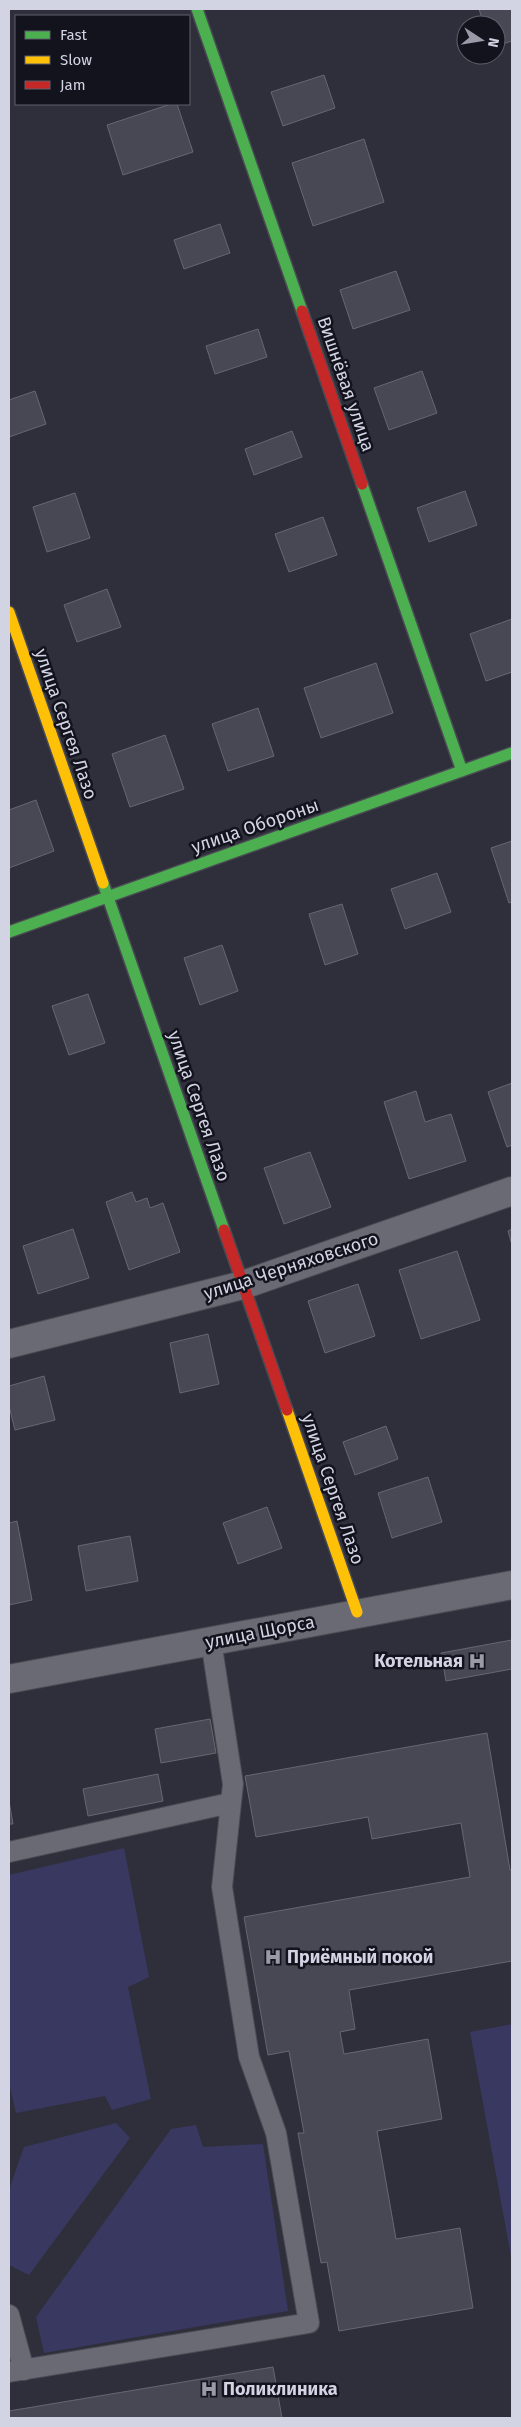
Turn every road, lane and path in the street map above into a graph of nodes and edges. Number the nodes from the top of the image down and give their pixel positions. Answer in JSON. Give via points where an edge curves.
{"nodes":[{"id":1,"x":197,"y":9,"type":"edge"},
{"id":2,"x":9,"y":612,"type":"edge"},
{"id":3,"x":512,"y":753,"type":"edge"},
{"id":4,"x":462,"y":771,"type":"junction"},
{"id":5,"x":107,"y":897,"type":"junction"},
{"id":6,"x":9,"y":932,"type":"edge"},
{"id":7,"x":512,"y":1191,"type":"edge"},
{"id":8,"x":243,"y":1285,"type":"junction"},
{"id":9,"x":9,"y":1344,"type":"edge"},
{"id":10,"x":512,"y":1585,"type":"edge"},
{"id":11,"x":357,"y":1612,"type":"junction"},
{"id":12,"x":210,"y":1642,"type":"junction"},
{"id":13,"x":9,"y":1679,"type":"edge"},
{"id":14,"x":230,"y":1803,"type":"junction"},
{"id":15,"x":9,"y":1852,"type":"edge"},
{"id":16,"x":9,"y":2315,"type":"edge"},
{"id":17,"x":16,"y":2371,"type":"edge"}],
"edges":[{"from":1,"to":4,"type":"street","name":"Вишнёвая улица"},
{"from":2,"to":5,"type":"street","name":"улица Сергея Лазо"},
{"from":3,"to":4,"type":"street","name":"улица Обороны"},
{"from":4,"to":5,"type":"street","name":"улица Обороны"},
{"from":5,"to":6,"type":"street","name":"улица Обороны"},
{"from":5,"to":8,"type":"street","name":"улица Сергея Лазо"},
{"from":7,"to":8,"type":"street","name":"улица Черняховского"},
{"from":8,"to":9,"type":"street","name":"улица Черняховского"},
{"from":8,"to":11,"type":"street","name":"улица Сергея Лазо"},
{"from":10,"to":11,"type":"street","name":"улица Щорса"},
{"from":11,"to":12,"type":"street","name":"улица Щорса"},
{"from":12,"to":13,"type":"street","name":"улица Щорса"},
{"from":12,"to":14,"type":"lane","via":[[233,1784]]},
{"from":14,"to":15,"type":"lane"},
{"from":14,"to":17,"type":"lane","via":[[222,1887],[249,2057],[276,2133],[309,2323]]},
{"from":16,"to":17,"type":"lane"}]}
